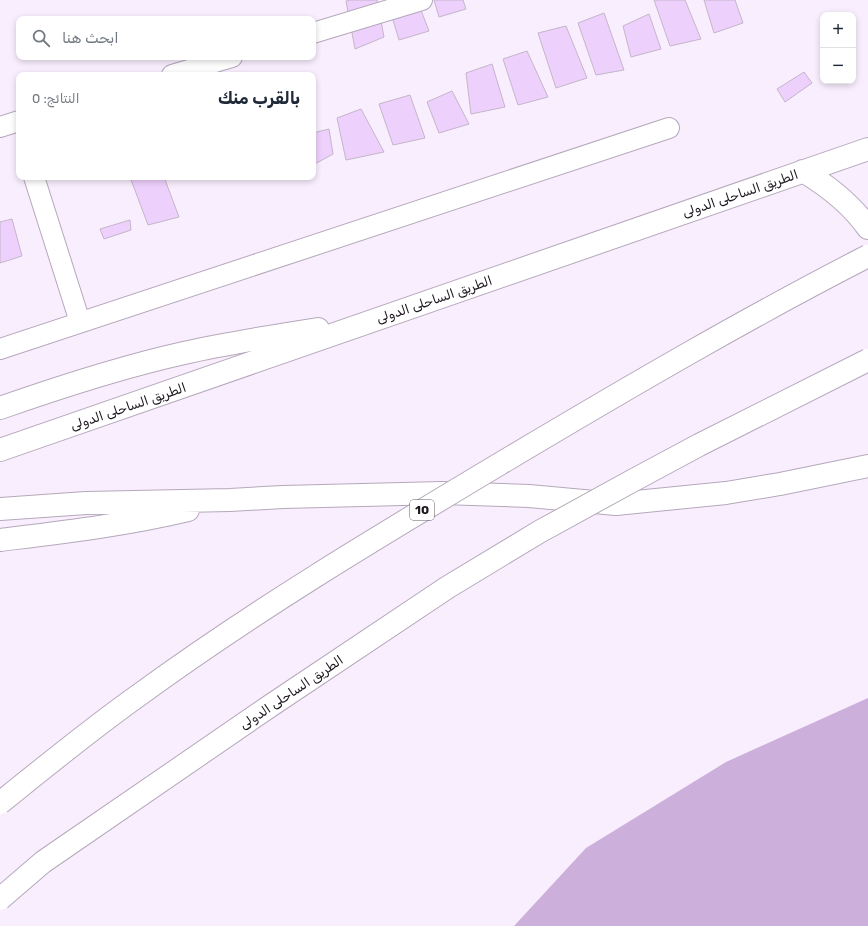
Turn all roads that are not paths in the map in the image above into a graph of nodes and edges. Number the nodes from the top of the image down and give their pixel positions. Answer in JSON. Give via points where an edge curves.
{"nodes":[{"id":1,"x":422,"y":0,"type":"edge"},
{"id":2,"x":316,"y":32,"type":"edge"},
{"id":3,"x":222,"y":60,"type":"edge"},
{"id":4,"x":182,"y":72,"type":"edge"},
{"id":5,"x":669,"y":128,"type":"dead end"},
{"id":6,"x":868,"y":149,"type":"edge"},
{"id":7,"x":803,"y":171,"type":"junction"},
{"id":8,"x":35,"y":180,"type":"edge"},
{"id":9,"x":868,"y":228,"type":"edge"},
{"id":10,"x":868,"y":256,"type":"edge"},
{"id":11,"x":379,"y":318,"type":"junction"},
{"id":12,"x":80,"y":322,"type":"junction"},
{"id":13,"x":0,"y":348,"type":"edge"},
{"id":14,"x":868,"y":360,"type":"edge"},
{"id":15,"x":0,"y":408,"type":"edge"},
{"id":16,"x":0,"y":450,"type":"edge"},
{"id":17,"x":865,"y":464,"type":"edge"},
{"id":18,"x":230,"y":500,"type":"junction"},
{"id":19,"x":0,"y":509,"type":"edge"},
{"id":20,"x":0,"y":540,"type":"edge"},
{"id":21,"x":0,"y":803,"type":"edge"},
{"id":22,"x":0,"y":899,"type":"edge"}],
"edges":[{"from":1,"to":2,"type":"lane"},
{"from":3,"to":4,"type":"lane"},
{"from":5,"to":12,"type":"lane"},
{"from":6,"to":7,"type":"highway","name":"الطريق الساحلى الدولى"},
{"from":7,"to":9,"type":"highway","via":[[826,185],[846,202]]},
{"from":7,"to":11,"type":"highway","name":"الطريق الساحلى الدولى"},
{"from":8,"to":12,"type":"lane"},
{"from":10,"to":21,"type":"highway","number":"10","bridge":true,"via":[[785,299],[569,423],[287,594],[139,695]]},
{"from":11,"to":15,"type":"highway","via":[[182,353],[98,375]]},
{"from":11,"to":16,"type":"highway","name":"الطريق الساحلى الدولى"},
{"from":12,"to":13,"type":"lane"},
{"from":14,"to":22,"type":"highway","name":"الطريق الساحلى الدولى","bridge":true,"via":[[639,477],[539,532],[455,583],[43,862]]},
{"from":17,"to":18,"type":"highway","number":"10","via":[[780,484],[726,493],[616,504],[529,496],[442,493]]},
{"from":18,"to":19,"type":"highway","number":"10","via":[[86,503]]},
{"from":18,"to":20,"type":"highway","via":[[139,521]]}]}
